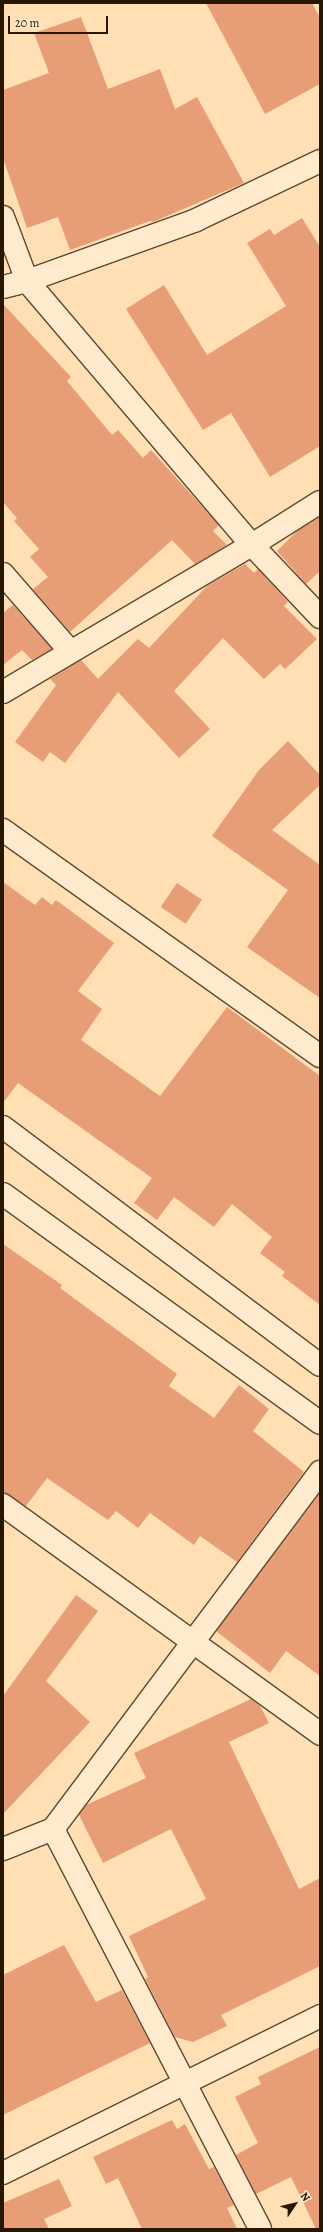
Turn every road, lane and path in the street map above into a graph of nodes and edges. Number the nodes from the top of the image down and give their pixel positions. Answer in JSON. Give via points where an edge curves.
{"nodes":[{"id":1,"x":320,"y":161,"type":"edge"},
{"id":2,"x":3,"y":217,"type":"edge"},
{"id":3,"x":27,"y":281,"type":"junction"},
{"id":4,"x":3,"y":287,"type":"edge"},
{"id":5,"x":320,"y":502,"type":"edge"},
{"id":6,"x":252,"y":545,"type":"junction"},
{"id":7,"x":3,"y":574,"type":"edge"},
{"id":8,"x":320,"y":617,"type":"edge"},
{"id":9,"x":70,"y":652,"type":"junction"},
{"id":10,"x":3,"y":692,"type":"edge"},
{"id":11,"x":3,"y":830,"type":"edge"},
{"id":12,"x":320,"y":1056,"type":"edge"},
{"id":13,"x":3,"y":1127,"type":"edge"},
{"id":14,"x":3,"y":1194,"type":"edge"},
{"id":15,"x":320,"y":1365,"type":"edge"},
{"id":16,"x":320,"y":1423,"type":"edge"},
{"id":17,"x":320,"y":1472,"type":"edge"},
{"id":18,"x":3,"y":1505,"type":"edge"},
{"id":19,"x":192,"y":1643,"type":"junction"},
{"id":20,"x":320,"y":1734,"type":"edge"},
{"id":21,"x":53,"y":1829,"type":"junction"},
{"id":22,"x":3,"y":1849,"type":"edge"},
{"id":23,"x":320,"y":2016,"type":"edge"},
{"id":24,"x":184,"y":2083,"type":"junction"},
{"id":25,"x":3,"y":2172,"type":"edge"},
{"id":26,"x":260,"y":2229,"type":"edge"}],
"edges":[{"from":1,"to":3,"type":"street","via":[[196,220]]},
{"from":2,"to":3,"type":"street"},
{"from":3,"to":4,"type":"street"},
{"from":3,"to":6,"type":"street"},
{"from":5,"to":6,"type":"street"},
{"from":6,"to":8,"type":"street"},
{"from":6,"to":9,"type":"street"},
{"from":7,"to":9,"type":"street"},
{"from":9,"to":10,"type":"street"},
{"from":11,"to":12,"type":"street"},
{"from":13,"to":15,"type":"street"},
{"from":14,"to":16,"type":"street"},
{"from":17,"to":19,"type":"street"},
{"from":18,"to":19,"type":"street"},
{"from":19,"to":20,"type":"street"},
{"from":19,"to":21,"type":"street"},
{"from":21,"to":22,"type":"street"},
{"from":21,"to":24,"type":"street"},
{"from":23,"to":24,"type":"street"},
{"from":24,"to":25,"type":"street"},
{"from":24,"to":26,"type":"street"}]}
